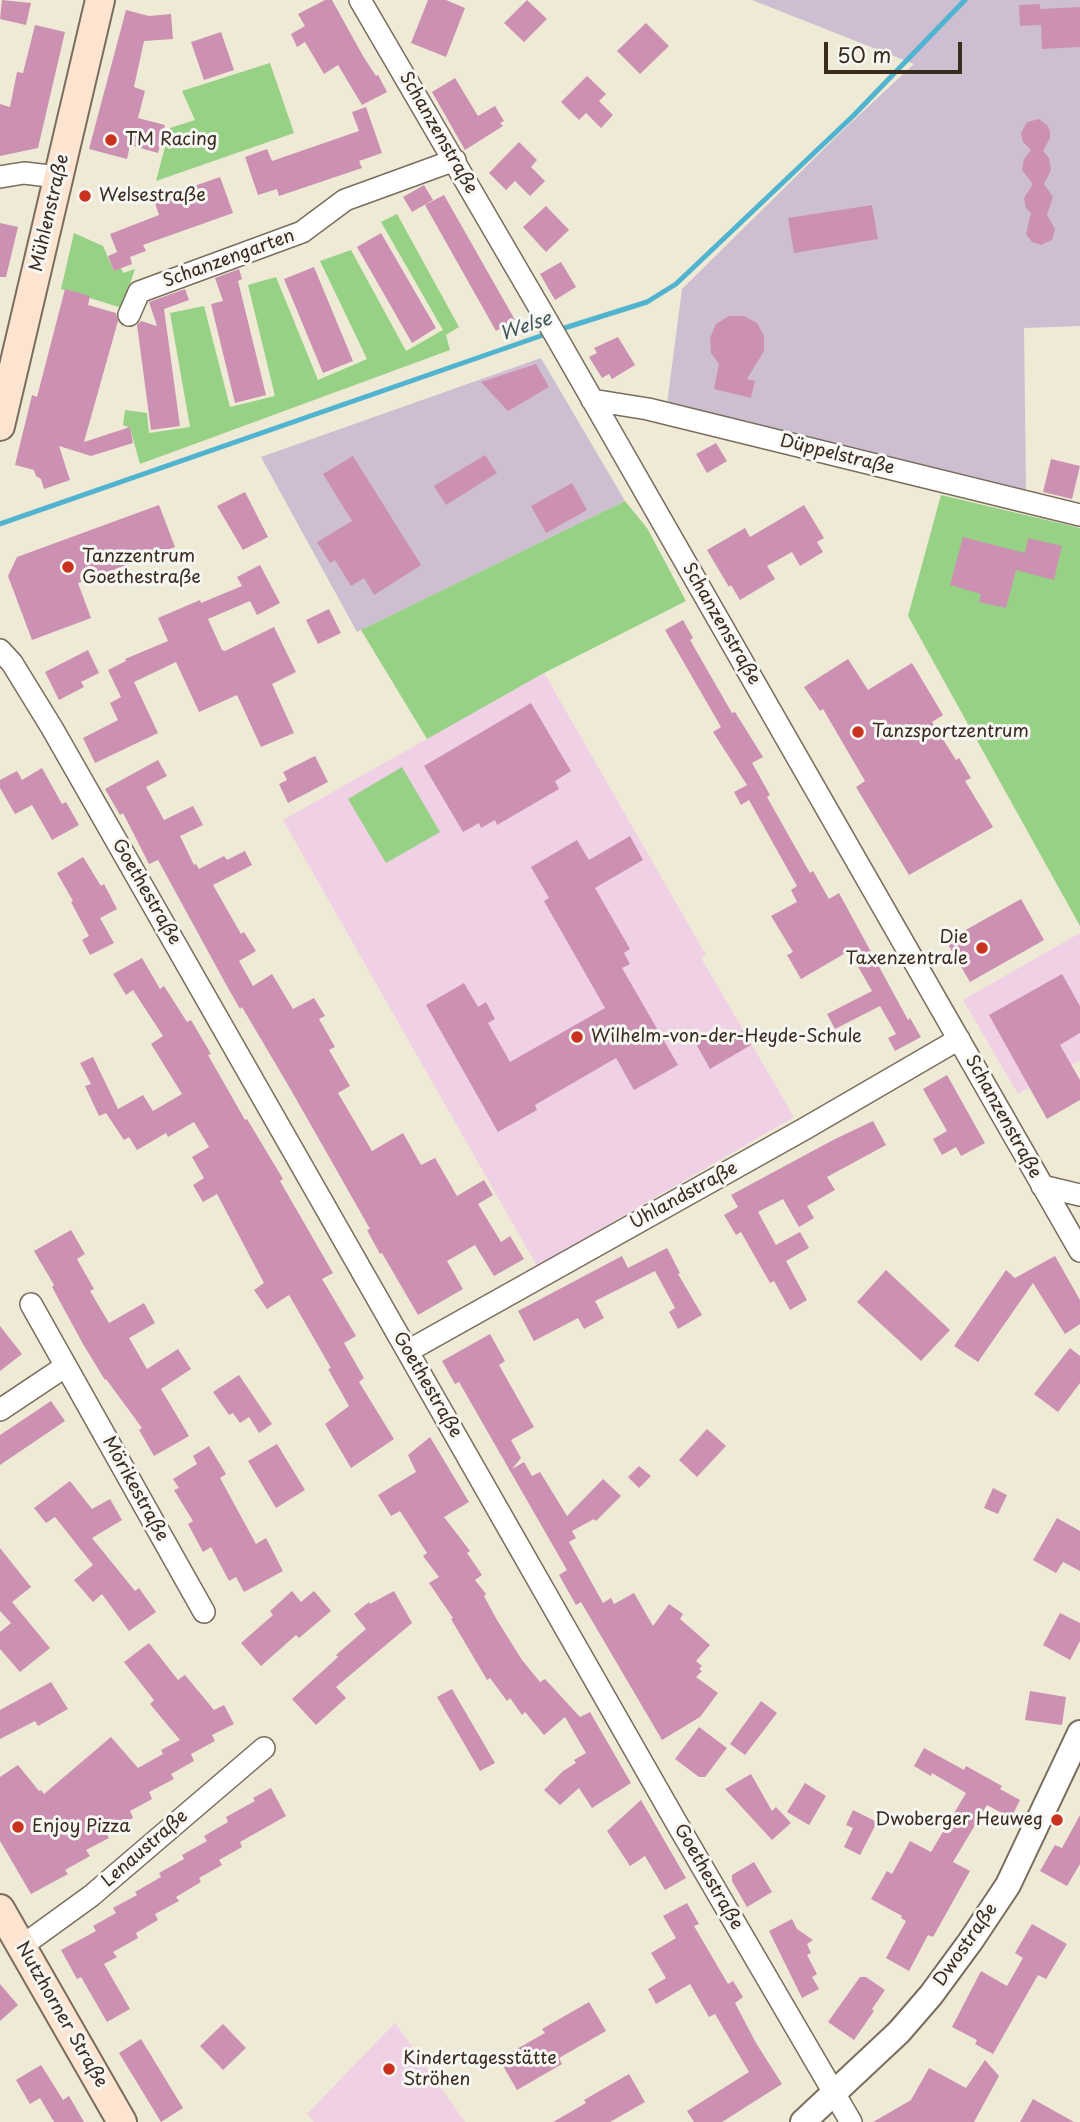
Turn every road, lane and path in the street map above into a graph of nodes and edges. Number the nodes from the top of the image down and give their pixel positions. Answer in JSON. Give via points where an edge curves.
{"nodes":[{"id":1,"x":100,"y":0,"type":"edge"},
{"id":2,"x":360,"y":0,"type":"edge"},
{"id":3,"x":455,"y":160,"type":"junction"},
{"id":4,"x":0,"y":177,"type":"edge"},
{"id":5,"x":58,"y":177,"type":"junction"},
{"id":6,"x":129,"y":315,"type":"dead end"},
{"id":7,"x":592,"y":400,"type":"junction"},
{"id":8,"x":0,"y":426,"type":"edge"},
{"id":9,"x":1080,"y":515,"type":"edge"},
{"id":10,"x":0,"y":650,"type":"edge"},
{"id":11,"x":959,"y":1039,"type":"junction"},
{"id":12,"x":1042,"y":1186,"type":"junction"},
{"id":13,"x":1080,"y":1195,"type":"edge"},
{"id":14,"x":1080,"y":1251,"type":"edge"},
{"id":15,"x":31,"y":1304,"type":"dead end"},
{"id":16,"x":408,"y":1351,"type":"junction"},
{"id":17,"x":66,"y":1366,"type":"junction"},
{"id":18,"x":0,"y":1410,"type":"edge"},
{"id":19,"x":204,"y":1612,"type":"dead end"},
{"id":20,"x":1080,"y":1733,"type":"edge"},
{"id":21,"x":264,"y":1748,"type":"dead end"},
{"id":22,"x":0,"y":1909,"type":"edge"},
{"id":23,"x":22,"y":1946,"type":"junction"},
{"id":24,"x":834,"y":2094,"type":"junction"},
{"id":25,"x":122,"y":2122,"type":"edge"},
{"id":26,"x":803,"y":2122,"type":"edge"},
{"id":27,"x":851,"y":2122,"type":"edge"}],
"edges":[{"from":1,"to":5,"type":"main road","name":"Mühlenstraße"},
{"from":2,"to":3,"type":"street","name":"Schanzenstraße"},
{"from":3,"to":6,"type":"street","name":"Schanzengarten","via":[[345,200],[302,232],[139,292]]},
{"from":3,"to":7,"type":"street","name":"Schanzenstraße"},
{"from":4,"to":5,"type":"street","via":[[24,173]]},
{"from":5,"to":8,"type":"main road","name":"Mühlenstraße"},
{"from":7,"to":9,"type":"street","name":"Düppelstraße","via":[[648,409]]},
{"from":7,"to":11,"type":"street","name":"Schanzenstraße"},
{"from":10,"to":16,"type":"street","name":"Goethestraße","via":[[52,728]]},
{"from":11,"to":12,"type":"street","name":"Schanzenstraße"},
{"from":11,"to":16,"type":"street","name":"Uhlandstraße"},
{"from":12,"to":13,"type":"street"},
{"from":12,"to":14,"type":"street","name":"Schanzenstraße"},
{"from":15,"to":17,"type":"street","name":"Mörikestraße"},
{"from":16,"to":24,"type":"street","name":"Goethestraße"},
{"from":17,"to":18,"type":"street"},
{"from":17,"to":19,"type":"street","name":"Mörikestraße"},
{"from":20,"to":24,"type":"street","name":"Dwostraße","via":[[1008,1885],[970,1942],[899,2032]]},
{"from":21,"to":23,"type":"street","name":"Lenaustraße","via":[[90,1896]]},
{"from":22,"to":23,"type":"main road","name":"Nutzhorner Straße"},
{"from":23,"to":25,"type":"main road","name":"Nutzhorner Straße"},
{"from":24,"to":26,"type":"street","name":"Dwostraße"},
{"from":24,"to":27,"type":"street","name":"Goethestraße"}]}
